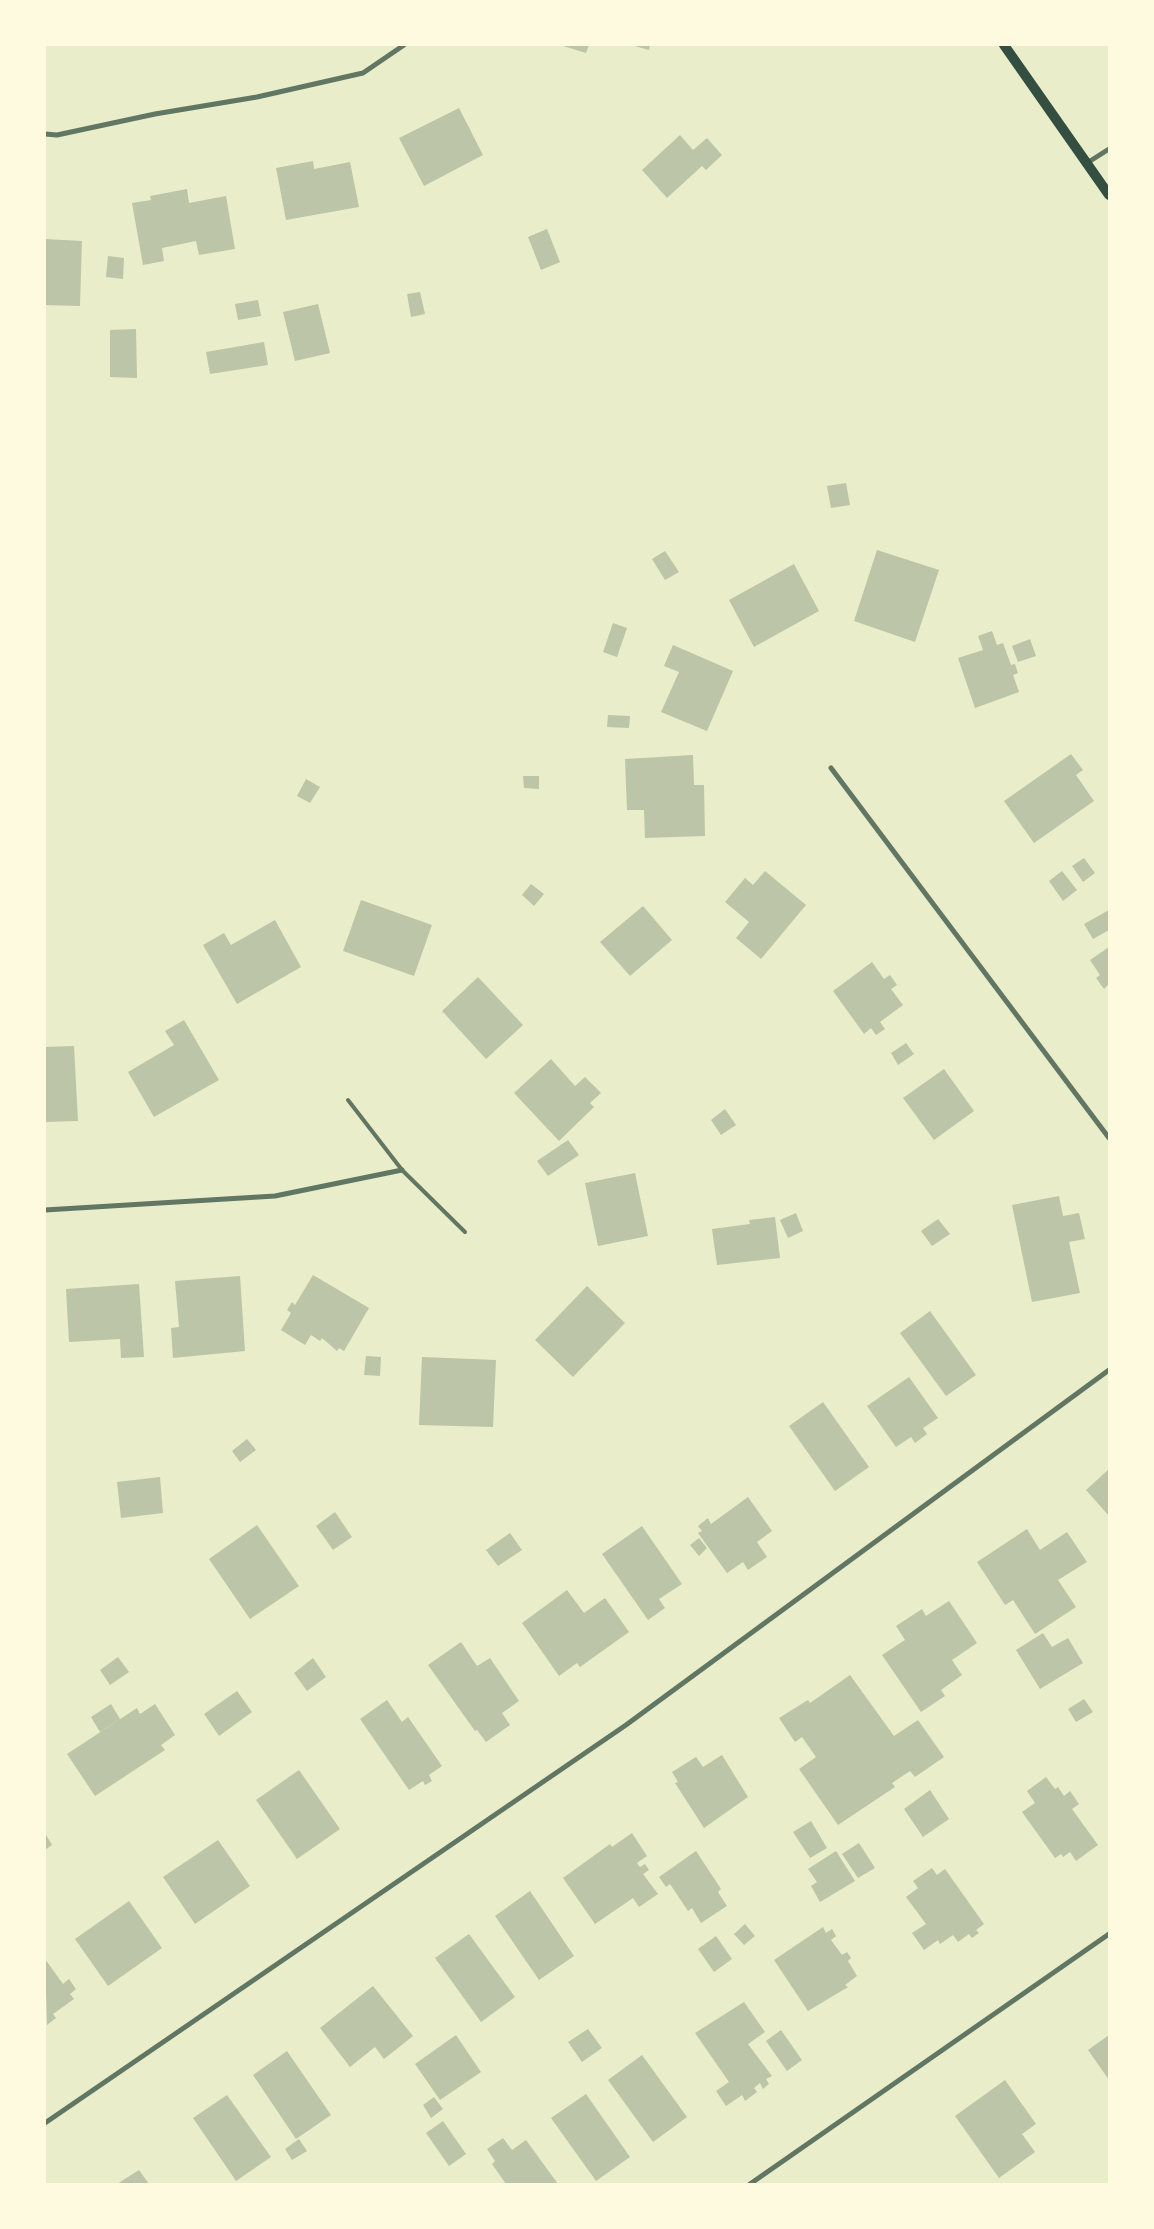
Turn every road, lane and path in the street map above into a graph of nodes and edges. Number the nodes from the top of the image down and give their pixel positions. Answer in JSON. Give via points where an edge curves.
{"nodes":[{"id":1,"x":404,"y":45,"type":"edge"},
{"id":2,"x":1004,"y":45,"type":"edge"},
{"id":3,"x":45,"y":134,"type":"edge"},
{"id":4,"x":1109,"y":149,"type":"edge"},
{"id":5,"x":1087,"y":164,"type":"junction"},
{"id":6,"x":1109,"y":195,"type":"edge"},
{"id":7,"x":831,"y":768,"type":"dead end"},
{"id":8,"x":348,"y":1100,"type":"dead end"},
{"id":9,"x":1109,"y":1138,"type":"edge"},
{"id":10,"x":402,"y":1170,"type":"junction"},
{"id":11,"x":45,"y":1210,"type":"edge"},
{"id":12,"x":466,"y":1232,"type":"dead end"},
{"id":13,"x":1109,"y":1370,"type":"edge"},
{"id":14,"x":1109,"y":1934,"type":"edge"},
{"id":15,"x":45,"y":2123,"type":"edge"},
{"id":16,"x":750,"y":2184,"type":"edge"}],
"edges":[{"from":1,"to":3,"type":"street","via":[[363,72],[257,97],[57,135]]},
{"from":2,"to":5,"type":"main road"},
{"from":4,"to":5,"type":"street"},
{"from":5,"to":6,"type":"main road"},
{"from":7,"to":9,"type":"street"},
{"from":8,"to":10,"type":"lane"},
{"from":10,"to":11,"type":"street","via":[[275,1196]]},
{"from":10,"to":12,"type":"lane"},
{"from":13,"to":15,"type":"street","via":[[626,1725]]},
{"from":14,"to":16,"type":"street"}]}
